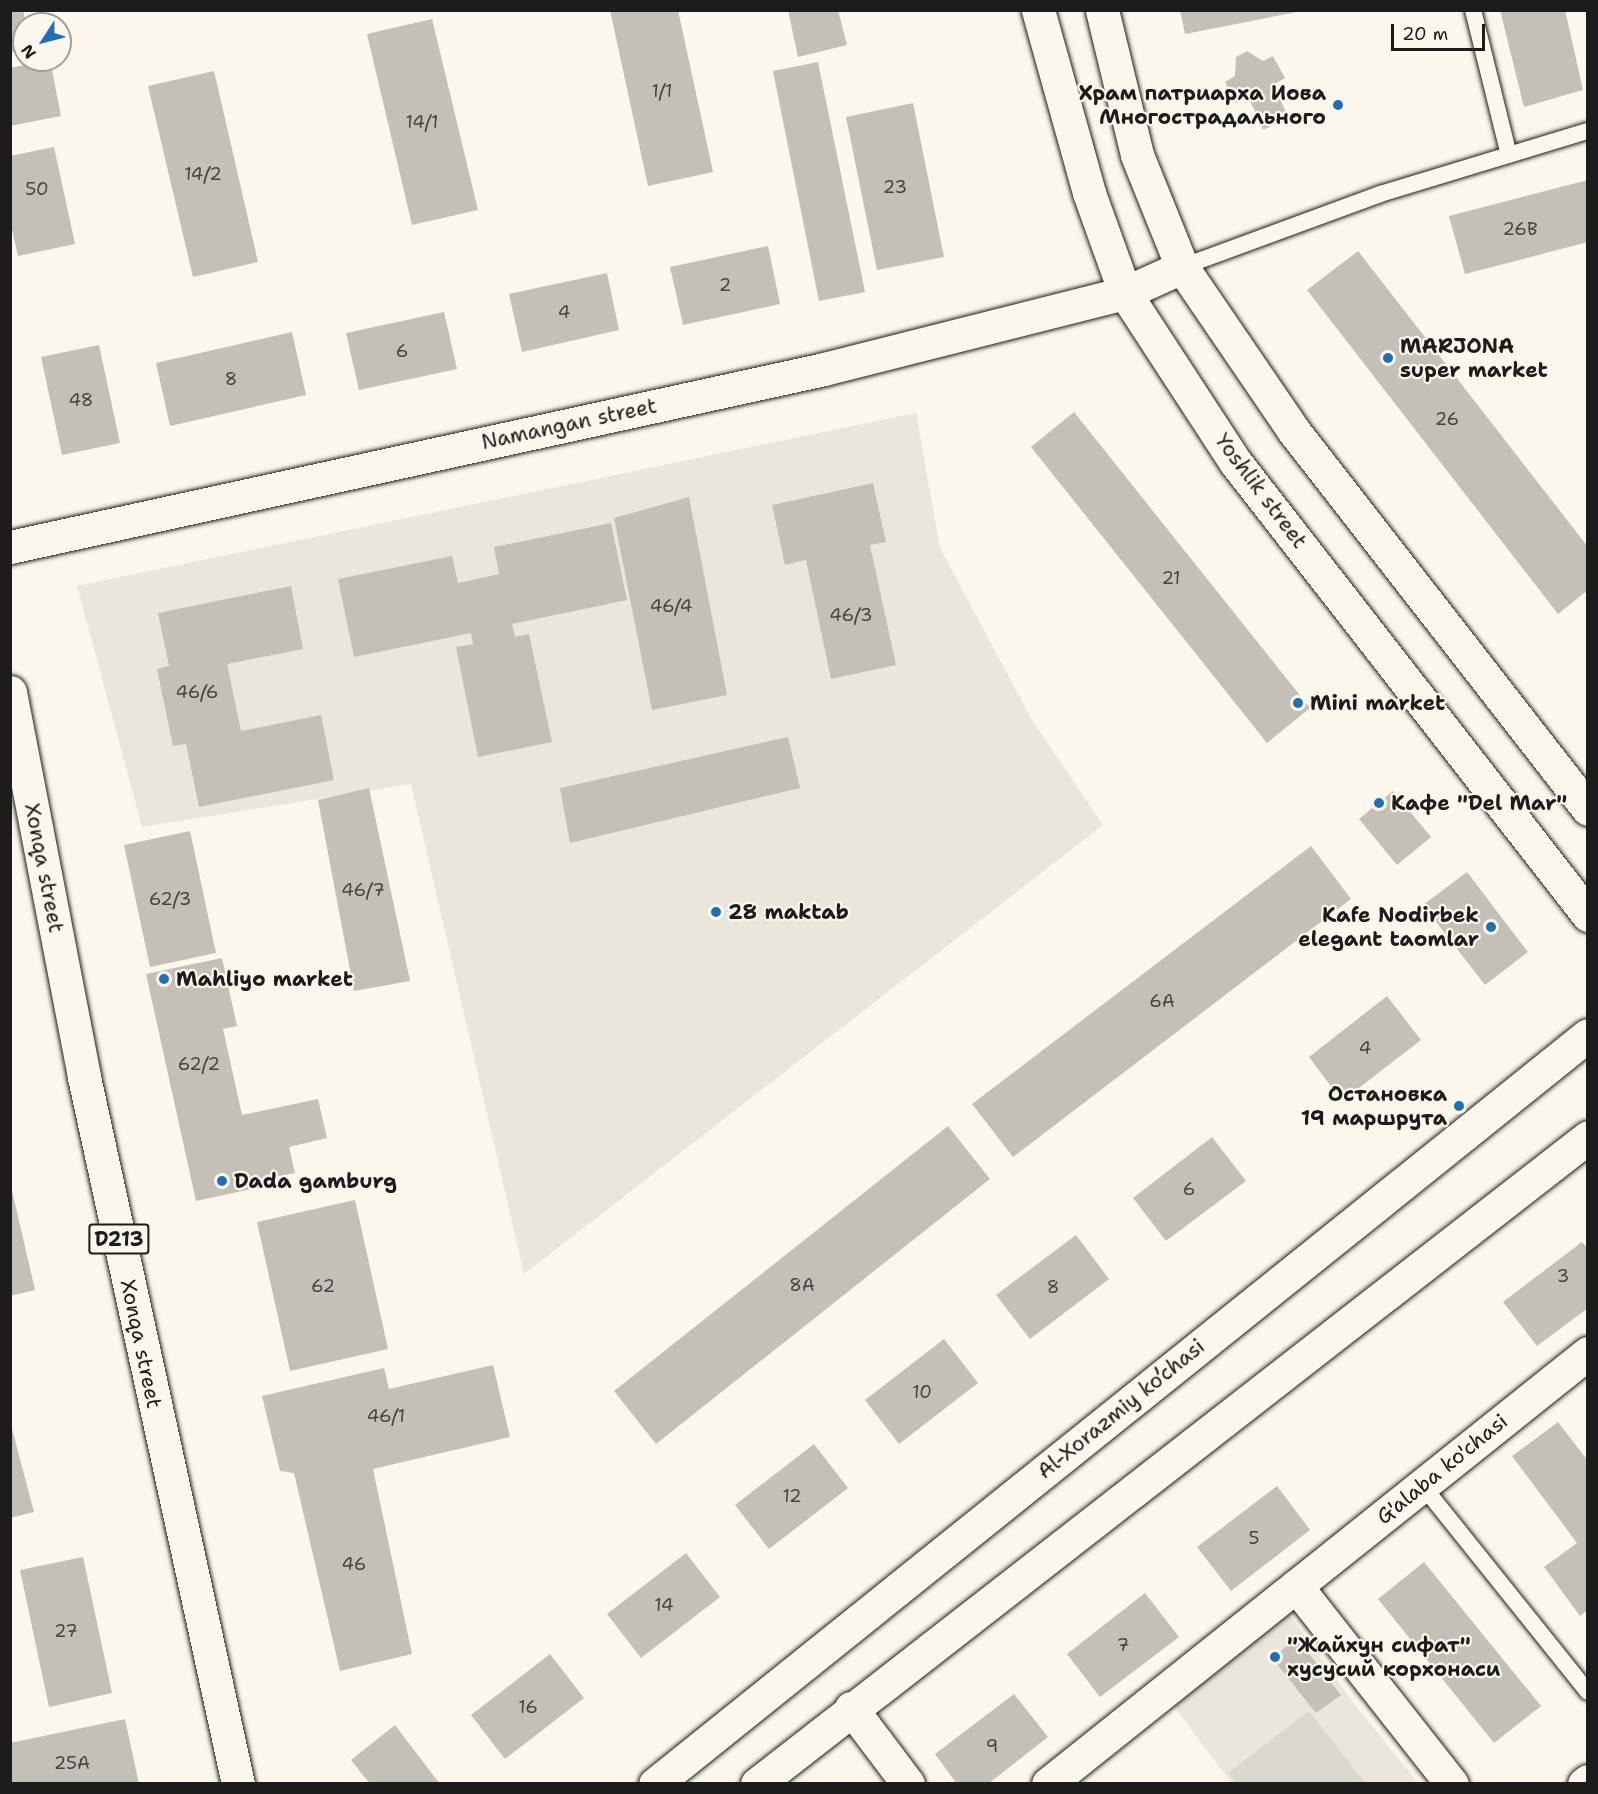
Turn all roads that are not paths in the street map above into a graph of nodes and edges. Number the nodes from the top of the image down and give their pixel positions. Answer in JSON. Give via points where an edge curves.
{"nodes":[{"id":1,"x":1038,"y":10,"type":"edge"},
{"id":2,"x":1102,"y":10,"type":"edge"},
{"id":3,"x":1473,"y":10,"type":"edge"},
{"id":4,"x":1587,"y":131,"type":"edge"},
{"id":5,"x":1509,"y":155,"type":"junction"},
{"id":6,"x":1182,"y":267,"type":"junction"},
{"id":7,"x":1125,"y":293,"type":"junction"},
{"id":8,"x":10,"y":547,"type":"edge"},
{"id":9,"x":10,"y":692,"type":"edge"},
{"id":10,"x":1587,"y":809,"type":"edge"},
{"id":11,"x":1587,"y":915,"type":"edge"},
{"id":12,"x":1587,"y":1035,"type":"edge"},
{"id":13,"x":1587,"y":1137,"type":"edge"},
{"id":14,"x":1587,"y":1353,"type":"edge"},
{"id":15,"x":1422,"y":1485,"type":"junction"},
{"id":16,"x":1296,"y":1586,"type":"junction"},
{"id":17,"x":1587,"y":1692,"type":"edge"},
{"id":18,"x":851,"y":1708,"type":"junction"},
{"id":19,"x":238,"y":1784,"type":"edge"},
{"id":20,"x":655,"y":1784,"type":"edge"},
{"id":21,"x":757,"y":1784,"type":"edge"},
{"id":22,"x":908,"y":1784,"type":"edge"},
{"id":23,"x":1048,"y":1784,"type":"edge"},
{"id":24,"x":1452,"y":1784,"type":"edge"}],
"edges":[{"from":1,"to":7,"type":"main road","name":"Yoshlik street","via":[[1089,193]]},
{"from":2,"to":6,"type":"main road","via":[[1137,155]]},
{"from":3,"to":5,"type":"lane"},
{"from":4,"to":5,"type":"lane"},
{"from":5,"to":6,"type":"lane","via":[[1380,194]]},
{"from":6,"to":7,"type":"main road","name":"Namangan street"},
{"from":6,"to":10,"type":"main road","via":[[1293,430]]},
{"from":7,"to":8,"type":"main road","name":"Namangan street","via":[[824,369]]},
{"from":7,"to":11,"type":"main road","name":"Yoshlik street","via":[[1236,463]]},
{"from":9,"to":19,"type":"main road","name":"Xonqa street","number":"D213","via":[[87,1088]]},
{"from":12,"to":20,"type":"main road","name":"Al-Xorazmiy ko’chasi"},
{"from":13,"to":18,"type":"main road"},
{"from":14,"to":15,"type":"main road","name":"G'alaba ko'chasi"},
{"from":15,"to":16,"type":"main road","name":"G'alaba ko'chasi"},
{"from":15,"to":17,"type":"lane"},
{"from":16,"to":23,"type":"main road","name":"G'alaba ko'chasi"},
{"from":16,"to":24,"type":"main road"},
{"from":18,"to":21,"type":"main road"},
{"from":18,"to":22,"type":"main road"}]}
